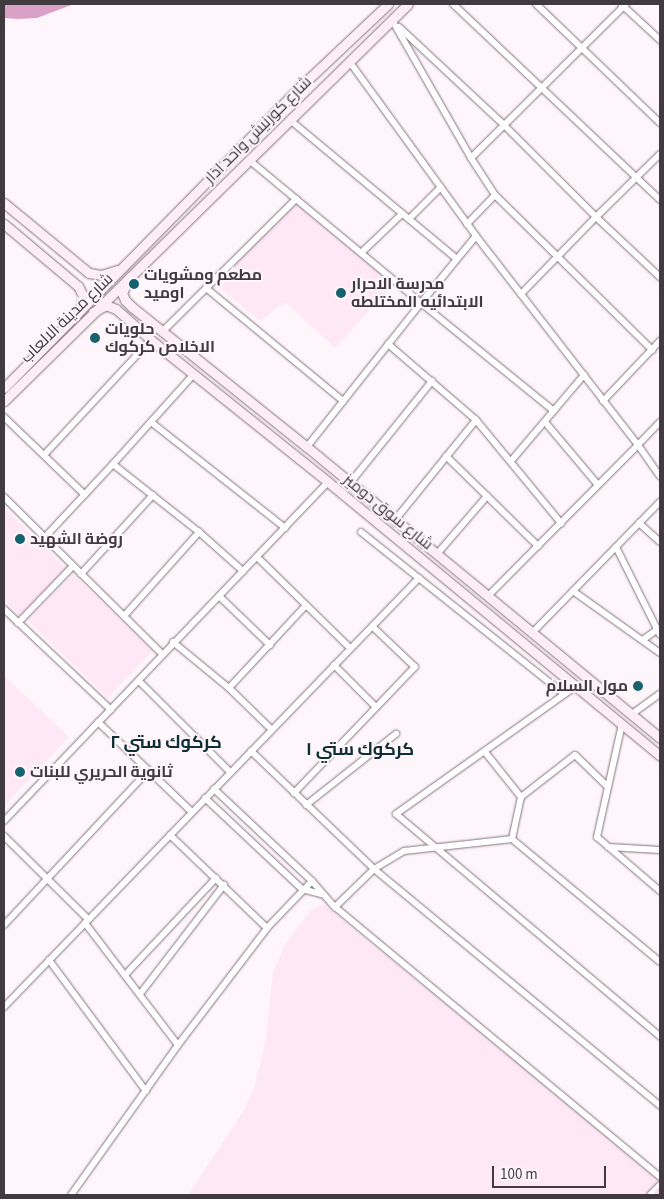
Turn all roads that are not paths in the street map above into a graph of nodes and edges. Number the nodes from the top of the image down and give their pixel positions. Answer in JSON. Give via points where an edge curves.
{"nodes":[{"id":1,"x":388,"y":4,"type":"edge"},
{"id":2,"x":408,"y":4,"type":"edge"},
{"id":3,"x":453,"y":4,"type":"edge"},
{"id":4,"x":536,"y":4,"type":"edge"},
{"id":5,"x":624,"y":5,"type":"edge"},
{"id":6,"x":393,"y":21,"type":"junction"},
{"id":7,"x":660,"y":40,"type":"edge"},
{"id":8,"x":582,"y":48,"type":"junction"},
{"id":9,"x":349,"y":62,"type":"junction"},
{"id":10,"x":300,"y":87,"type":"junction"},
{"id":11,"x":541,"y":89,"type":"junction"},
{"id":12,"x":311,"y":98,"type":"junction"},
{"id":13,"x":290,"y":120,"type":"junction"},
{"id":14,"x":660,"y":123,"type":"edge"},
{"id":15,"x":504,"y":125,"type":"junction"},
{"id":16,"x":660,"y":154,"type":"edge"},
{"id":17,"x":471,"y":158,"type":"junction"},
{"id":18,"x":249,"y":160,"type":"junction"},
{"id":19,"x":636,"y":177,"type":"junction"},
{"id":20,"x":441,"y":187,"type":"junction"},
{"id":21,"x":495,"y":195,"type":"junction"},
{"id":22,"x":296,"y":198,"type":"junction"},
{"id":23,"x":660,"y":200,"type":"edge"},
{"id":24,"x":4,"y":203,"type":"edge"},
{"id":25,"x":402,"y":214,"type":"junction"},
{"id":26,"x":596,"y":217,"type":"junction"},
{"id":27,"x":408,"y":219,"type":"junction"},
{"id":28,"x":4,"y":224,"type":"edge"},
{"id":29,"x":467,"y":224,"type":"junction"},
{"id":30,"x":476,"y":236,"type":"junction"},
{"id":31,"x":361,"y":253,"type":"junction"},
{"id":32,"x":558,"y":256,"type":"junction"},
{"id":33,"x":457,"y":259,"type":"junction"},
{"id":34,"x":119,"y":269,"type":"junction"},
{"id":35,"x":130,"y":277,"type":"junction"},
{"id":36,"x":660,"y":277,"type":"edge"},
{"id":37,"x":206,"y":288,"type":"junction"},
{"id":38,"x":521,"y":294,"type":"junction"},
{"id":39,"x":421,"y":303,"type":"junction"},
{"id":40,"x":132,"y":307,"type":"junction"},
{"id":41,"x":78,"y":312,"type":"junction"},
{"id":42,"x":93,"y":312,"type":"junction"},
{"id":43,"x":124,"y":315,"type":"junction"},
{"id":44,"x":162,"y":332,"type":"junction"},
{"id":45,"x":151,"y":340,"type":"junction"},
{"id":46,"x":660,"y":341,"type":"edge"},
{"id":47,"x":388,"y":344,"type":"junction"},
{"id":48,"x":652,"y":350,"type":"junction"},
{"id":49,"x":194,"y":374,"type":"junction"},
{"id":50,"x":584,"y":375,"type":"junction"},
{"id":51,"x":432,"y":381,"type":"junction"},
{"id":52,"x":4,"y":388,"type":"edge"},
{"id":53,"x":4,"y":401,"type":"edge"},
{"id":54,"x":343,"y":401,"type":"junction"},
{"id":55,"x":604,"y":401,"type":"junction"},
{"id":56,"x":554,"y":411,"type":"junction"},
{"id":57,"x":264,"y":413,"type":"junction"},
{"id":58,"x":4,"y":417,"type":"edge"},
{"id":59,"x":476,"y":420,"type":"junction"},
{"id":60,"x":151,"y":422,"type":"junction"},
{"id":61,"x":545,"y":422,"type":"junction"},
{"id":62,"x":660,"y":422,"type":"edge"},
{"id":63,"x":255,"y":423,"type":"junction"},
{"id":64,"x":638,"y":445,"type":"junction"},
{"id":65,"x":307,"y":447,"type":"junction"},
{"id":66,"x":44,"y":455,"type":"junction"},
{"id":67,"x":446,"y":456,"type":"junction"},
{"id":68,"x":511,"y":461,"type":"junction"},
{"id":69,"x":113,"y":464,"type":"junction"},
{"id":70,"x":660,"y":476,"type":"edge"},
{"id":71,"x":328,"y":482,"type":"junction"},
{"id":72,"x":350,"y":483,"type":"junction"},
{"id":73,"x":598,"y":485,"type":"junction"},
{"id":74,"x":85,"y":495,"type":"junction"},
{"id":75,"x":153,"y":495,"type":"junction"},
{"id":76,"x":487,"y":496,"type":"junction"},
{"id":77,"x":4,"y":497,"type":"edge"},
{"id":78,"x":660,"y":502,"type":"edge"},
{"id":79,"x":395,"y":520,"type":"junction"},
{"id":80,"x":561,"y":522,"type":"junction"},
{"id":81,"x":640,"y":523,"type":"junction"},
{"id":82,"x":285,"y":528,"type":"junction"},
{"id":83,"x":199,"y":532,"type":"junction"},
{"id":84,"x":361,"y":532,"type":"dead end"},
{"id":85,"x":45,"y":537,"type":"junction"},
{"id":86,"x":660,"y":542,"type":"edge"},
{"id":87,"x":538,"y":546,"type":"junction"},
{"id":88,"x":616,"y":547,"type":"junction"},
{"id":89,"x":437,"y":554,"type":"junction"},
{"id":90,"x":257,"y":557,"type":"junction"},
{"id":91,"x":73,"y":566,"type":"junction"},
{"id":92,"x":243,"y":571,"type":"junction"},
{"id":93,"x":81,"y":574,"type":"junction"},
{"id":94,"x":419,"y":578,"type":"junction"},
{"id":95,"x":573,"y":591,"type":"junction"},
{"id":96,"x":219,"y":596,"type":"junction"},
{"id":97,"x":488,"y":596,"type":"junction"},
{"id":98,"x":306,"y":604,"type":"junction"},
{"id":99,"x":4,"y":609,"type":"edge"},
{"id":100,"x":124,"y":616,"type":"junction"},
{"id":101,"x":18,"y":623,"type":"junction"},
{"id":102,"x":372,"y":626,"type":"junction"},
{"id":103,"x":659,"y":631,"type":"edge"},
{"id":104,"x":532,"y":632,"type":"junction"},
{"id":105,"x":644,"y":639,"type":"junction"},
{"id":106,"x":173,"y":642,"type":"junction"},
{"id":107,"x":270,"y":645,"type":"junction"},
{"id":108,"x":350,"y":648,"type":"junction"},
{"id":109,"x":660,"y":652,"type":"edge"},
{"id":110,"x":162,"y":654,"type":"junction"},
{"id":111,"x":334,"y":665,"type":"junction"},
{"id":112,"x":139,"y":681,"type":"junction"},
{"id":113,"x":576,"y":686,"type":"junction"},
{"id":114,"x":229,"y":688,"type":"junction"},
{"id":115,"x":564,"y":694,"type":"junction"},
{"id":116,"x":660,"y":694,"type":"edge"},
{"id":117,"x":613,"y":700,"type":"junction"},
{"id":118,"x":375,"y":706,"type":"junction"},
{"id":119,"x":111,"y":710,"type":"junction"},
{"id":120,"x":604,"y":710,"type":"junction"},
{"id":121,"x":632,"y":714,"type":"junction"},
{"id":122,"x":98,"y":722,"type":"junction"},
{"id":123,"x":622,"y":724,"type":"junction"},
{"id":124,"x":272,"y":730,"type":"junction"},
{"id":125,"x":396,"y":734,"type":"dead end"},
{"id":126,"x":660,"y":738,"type":"edge"},
{"id":127,"x":251,"y":751,"type":"junction"},
{"id":128,"x":485,"y":752,"type":"junction"},
{"id":129,"x":660,"y":756,"type":"edge"},
{"id":130,"x":149,"y":770,"type":"junction"},
{"id":131,"x":230,"y":772,"type":"junction"},
{"id":132,"x":608,"y":787,"type":"junction"},
{"id":133,"x":214,"y":789,"type":"junction"},
{"id":134,"x":294,"y":793,"type":"junction"},
{"id":135,"x":521,"y":797,"type":"junction"},
{"id":136,"x":205,"y":798,"type":"junction"},
{"id":137,"x":306,"y":805,"type":"junction"},
{"id":138,"x":192,"y":812,"type":"junction"},
{"id":139,"x":4,"y":821,"type":"edge"},
{"id":140,"x":170,"y":835,"type":"junction"},
{"id":141,"x":4,"y":836,"type":"edge"},
{"id":142,"x":512,"y":839,"type":"junction"},
{"id":143,"x":608,"y":847,"type":"junction"},
{"id":144,"x":436,"y":848,"type":"junction"},
{"id":145,"x":660,"y":850,"type":"edge"},
{"id":146,"x":374,"y":869,"type":"junction"},
{"id":147,"x":47,"y":878,"type":"junction"},
{"id":148,"x":216,"y":878,"type":"junction"},
{"id":149,"x":312,"y":881,"type":"junction"},
{"id":150,"x":224,"y":885,"type":"junction"},
{"id":151,"x":302,"y":889,"type":"junction"},
{"id":152,"x":660,"y":891,"type":"edge"},
{"id":153,"x":321,"y":894,"type":"junction"},
{"id":154,"x":335,"y":908,"type":"junction"},
{"id":155,"x":87,"y":921,"type":"junction"},
{"id":156,"x":4,"y":923,"type":"edge"},
{"id":157,"x":267,"y":928,"type":"junction"},
{"id":158,"x":49,"y":960,"type":"junction"},
{"id":159,"x":660,"y":962,"type":"edge"},
{"id":160,"x":125,"y":975,"type":"junction"},
{"id":161,"x":140,"y":994,"type":"junction"},
{"id":162,"x":4,"y":1006,"type":"edge"},
{"id":163,"x":660,"y":1036,"type":"edge"},
{"id":164,"x":178,"y":1045,"type":"junction"},
{"id":165,"x":146,"y":1091,"type":"junction"},
{"id":166,"x":660,"y":1106,"type":"edge"},
{"id":167,"x":660,"y":1177,"type":"edge"},
{"id":168,"x":660,"y":1185,"type":"edge"},
{"id":169,"x":71,"y":1195,"type":"edge"},
{"id":170,"x":650,"y":1195,"type":"edge"}],
"edges":[{"from":1,"to":10,"type":"main road","name":"شارع كورنيش واحد اذار"},
{"from":2,"to":6,"type":"main road","name":"شارع كورنيش واحد اذار"},
{"from":3,"to":11,"type":"street"},
{"from":4,"to":8,"type":"street"},
{"from":5,"to":7,"type":"street"},
{"from":5,"to":8,"type":"street"},
{"from":6,"to":9,"type":"main road","name":"شارع كورنيش واحد اذار"},
{"from":6,"to":15,"type":"street"},
{"from":6,"to":17,"type":"street"},
{"from":8,"to":11,"type":"street"},
{"from":8,"to":14,"type":"street"},
{"from":9,"to":12,"type":"main road","name":"شارع كورنيش واحد اذار"},
{"from":9,"to":20,"type":"street"},
{"from":10,"to":12,"type":"main road"},
{"from":10,"to":34,"type":"main road","name":"شارع كورنيش واحد اذار"},
{"from":11,"to":15,"type":"street"},
{"from":11,"to":19,"type":"street"},
{"from":12,"to":13,"type":"main road","name":"شارع كورنيش واحد اذار"},
{"from":13,"to":18,"type":"main road","name":"شارع كورنيش واحد اذار"},
{"from":13,"to":25,"type":"street"},
{"from":15,"to":17,"type":"street"},
{"from":15,"to":26,"type":"street"},
{"from":16,"to":19,"type":"street"},
{"from":17,"to":21,"type":"street"},
{"from":18,"to":22,"type":"street"},
{"from":18,"to":35,"type":"main road","name":"شارع كورنيش واحد اذار"},
{"from":19,"to":23,"type":"street"},
{"from":19,"to":26,"type":"street"},
{"from":20,"to":27,"type":"street"},
{"from":20,"to":29,"type":"street"},
{"from":21,"to":29,"type":"street"},
{"from":21,"to":32,"type":"street"},
{"from":22,"to":31,"type":"street"},
{"from":22,"to":37,"type":"street"},
{"from":24,"to":34,"type":"main road","via":[[89,273],[104,275]]},
{"from":25,"to":27,"type":"street"},
{"from":25,"to":31,"type":"street"},
{"from":26,"to":32,"type":"street"},
{"from":26,"to":36,"type":"street"},
{"from":27,"to":33,"type":"street"},
{"from":28,"to":41,"type":"main road","via":[[78,286],[84,298]]},
{"from":29,"to":30,"type":"street"},
{"from":30,"to":33,"type":"street"},
{"from":30,"to":38,"type":"street"},
{"from":31,"to":39,"type":"street"},
{"from":32,"to":38,"type":"street"},
{"from":32,"to":48,"type":"street"},
{"from":33,"to":39,"type":"street"},
{"from":34,"to":41,"type":"main road","name":"شارع مدينة الالعاب"},
{"from":35,"to":40,"type":"main road","via":[[122,292]]},
{"from":35,"to":42,"type":"main road","name":"شارع مدينة الالعاب"},
{"from":37,"to":44,"type":"street"},
{"from":37,"to":54,"type":"street"},
{"from":38,"to":50,"type":"street"},
{"from":39,"to":47,"type":"street"},
{"from":39,"to":56,"type":"street"},
{"from":40,"to":43,"type":"main road"},
{"from":40,"to":44,"type":"main road","name":"شارع سوق دوميز"},
{"from":41,"to":52,"type":"main road","name":"شارع مدينة الالعاب"},
{"from":42,"to":43,"type":"main road","name":"شارع سوق دوميز","via":[[110,305]]},
{"from":42,"to":53,"type":"main road","name":"شارع مدينة الالعاب"},
{"from":43,"to":45,"type":"main road","name":"شارع سوق دوميز"},
{"from":44,"to":57,"type":"main road","name":"شارع سوق دوميز"},
{"from":45,"to":49,"type":"main road","name":"شارع سوق دوميز"},
{"from":45,"to":66,"type":"street"},
{"from":46,"to":48,"type":"street"},
{"from":47,"to":51,"type":"street"},
{"from":47,"to":54,"type":"street"},
{"from":48,"to":55,"type":"street"},
{"from":49,"to":60,"type":"street"},
{"from":49,"to":63,"type":"main road","name":"شارع سوق دوميز"},
{"from":50,"to":55,"type":"street"},
{"from":50,"to":56,"type":"street"},
{"from":51,"to":59,"type":"street"},
{"from":51,"to":72,"type":"street"},
{"from":54,"to":65,"type":"street"},
{"from":55,"to":64,"type":"street"},
{"from":56,"to":61,"type":"street"},
{"from":57,"to":63,"type":"main road"},
{"from":57,"to":65,"type":"main road","name":"شارع سوق دوميز"},
{"from":58,"to":66,"type":"street"},
{"from":59,"to":67,"type":"street"},
{"from":59,"to":68,"type":"street"},
{"from":60,"to":69,"type":"street"},
{"from":60,"to":82,"type":"street"},
{"from":61,"to":68,"type":"street"},
{"from":61,"to":73,"type":"street"},
{"from":62,"to":64,"type":"street"},
{"from":63,"to":71,"type":"main road","name":"شارع سوق دوميز"},
{"from":64,"to":70,"type":"street"},
{"from":64,"to":73,"type":"street"},
{"from":65,"to":72,"type":"main road","name":"شارع سوق دوميز"},
{"from":66,"to":74,"type":"street"},
{"from":67,"to":76,"type":"street"},
{"from":67,"to":79,"type":"street"},
{"from":68,"to":80,"type":"street"},
{"from":69,"to":74,"type":"street"},
{"from":69,"to":75,"type":"street"},
{"from":71,"to":82,"type":"street"},
{"from":71,"to":113,"type":"main road","name":"شارع سوق دوميز"},
{"from":72,"to":79,"type":"main road","name":"شارع سوق دوميز"},
{"from":73,"to":80,"type":"street"},
{"from":74,"to":85,"type":"street"},
{"from":75,"to":83,"type":"street"},
{"from":75,"to":93,"type":"street"},
{"from":76,"to":87,"type":"street"},
{"from":76,"to":89,"type":"street"},
{"from":77,"to":85,"type":"street"},
{"from":78,"to":81,"type":"street"},
{"from":79,"to":89,"type":"main road","name":"شارع سوق دوميز"},
{"from":80,"to":87,"type":"street"},
{"from":81,"to":86,"type":"street"},
{"from":81,"to":88,"type":"street"},
{"from":82,"to":90,"type":"street"},
{"from":83,"to":92,"type":"street"},
{"from":83,"to":100,"type":"street"},
{"from":84,"to":94,"type":"street"},
{"from":85,"to":91,"type":"street"},
{"from":87,"to":97,"type":"street"},
{"from":88,"to":95,"type":"street"},
{"from":88,"to":103,"type":"street"},
{"from":89,"to":97,"type":"main road","name":"شارع سوق دوميز"},
{"from":90,"to":92,"type":"street"},
{"from":90,"to":98,"type":"street"},
{"from":91,"to":93,"type":"street"},
{"from":91,"to":101,"type":"street"},
{"from":92,"to":96,"type":"street"},
{"from":93,"to":100,"type":"street"},
{"from":94,"to":102,"type":"street"},
{"from":94,"to":115,"type":"street"},
{"from":95,"to":104,"type":"street"},
{"from":95,"to":105,"type":"street"},
{"from":96,"to":106,"type":"street"},
{"from":96,"to":107,"type":"street"},
{"from":97,"to":104,"type":"main road","name":"شارع سوق دوميز"},
{"from":98,"to":107,"type":"street"},
{"from":98,"to":108,"type":"street"},
{"from":99,"to":101,"type":"street"},
{"from":100,"to":110,"type":"street"},
{"from":101,"to":119,"type":"street"},
{"from":102,"to":108,"type":"street"},
{"from":102,"to":118,"type":"street","via":[[414,666]]},
{"from":103,"to":105,"type":"street"},
{"from":104,"to":117,"type":"main road","name":"شارع سوق دوميز"},
{"from":105,"to":109,"type":"street"},
{"from":106,"to":110,"type":"street"},
{"from":106,"to":114,"type":"street"},
{"from":107,"to":114,"type":"street"},
{"from":108,"to":111,"type":"street"},
{"from":110,"to":112,"type":"street"},
{"from":111,"to":118,"type":"street"},
{"from":111,"to":124,"type":"street"},
{"from":112,"to":119,"type":"street"},
{"from":112,"to":131,"type":"street"},
{"from":113,"to":115,"type":"street"},
{"from":113,"to":120,"type":"main road","name":"شارع سوق دوميز"},
{"from":114,"to":124,"type":"street"},
{"from":115,"to":128,"type":"street"},
{"from":116,"to":121,"type":"street"},
{"from":117,"to":120,"type":"main road"},
{"from":117,"to":121,"type":"main road","name":"شارع سوق دوميز"},
{"from":118,"to":134,"type":"street"},
{"from":119,"to":122,"type":"street"},
{"from":120,"to":123,"type":"main road","name":"شارع سوق دوميز"},
{"from":121,"to":126,"type":"main road","name":"شارع سوق دوميز"},
{"from":122,"to":130,"type":"street"},
{"from":122,"to":139,"type":"street"},
{"from":123,"to":129,"type":"main road","name":"شارع سوق دوميز"},
{"from":123,"to":132,"type":"street"},
{"from":124,"to":127,"type":"street"},
{"from":125,"to":137,"type":"street"},
{"from":127,"to":131,"type":"street"},
{"from":127,"to":134,"type":"street"},
{"from":128,"to":135,"type":"street"},
{"from":128,"to":144,"type":"street","via":[[396,814]]},
{"from":130,"to":138,"type":"street"},
{"from":130,"to":147,"type":"street"},
{"from":131,"to":133,"type":"street"},
{"from":132,"to":135,"type":"street","via":[[575,755]]},
{"from":132,"to":143,"type":"street","via":[[597,838]]},
{"from":133,"to":136,"type":"street"},
{"from":133,"to":149,"type":"street"},
{"from":134,"to":137,"type":"street"},
{"from":135,"to":142,"type":"street"},
{"from":136,"to":138,"type":"street"},
{"from":136,"to":151,"type":"street"},
{"from":137,"to":146,"type":"street"},
{"from":138,"to":140,"type":"street"},
{"from":140,"to":148,"type":"street"},
{"from":140,"to":155,"type":"street"},
{"from":141,"to":147,"type":"street"},
{"from":142,"to":144,"type":"street"},
{"from":142,"to":159,"type":"street"},
{"from":143,"to":145,"type":"street"},
{"from":143,"to":152,"type":"street"},
{"from":144,"to":146,"type":"street","via":[[404,851]]},
{"from":144,"to":163,"type":"street"},
{"from":146,"to":154,"type":"street"},
{"from":146,"to":166,"type":"street"},
{"from":147,"to":155,"type":"street"},
{"from":147,"to":156,"type":"street"},
{"from":148,"to":150,"type":"street"},
{"from":148,"to":160,"type":"street"},
{"from":149,"to":151,"type":"street"},
{"from":149,"to":153,"type":"street"},
{"from":150,"to":157,"type":"street"},
{"from":150,"to":161,"type":"street"},
{"from":151,"to":153,"type":"street"},
{"from":151,"to":157,"type":"street"},
{"from":153,"to":154,"type":"street"},
{"from":154,"to":167,"type":"street"},
{"from":155,"to":158,"type":"street"},
{"from":155,"to":160,"type":"street"},
{"from":157,"to":164,"type":"street"},
{"from":158,"to":162,"type":"street"},
{"from":158,"to":165,"type":"street"},
{"from":160,"to":161,"type":"street"},
{"from":161,"to":164,"type":"street"},
{"from":164,"to":165,"type":"street"},
{"from":165,"to":169,"type":"street"},
{"from":168,"to":170,"type":"street"}]}
